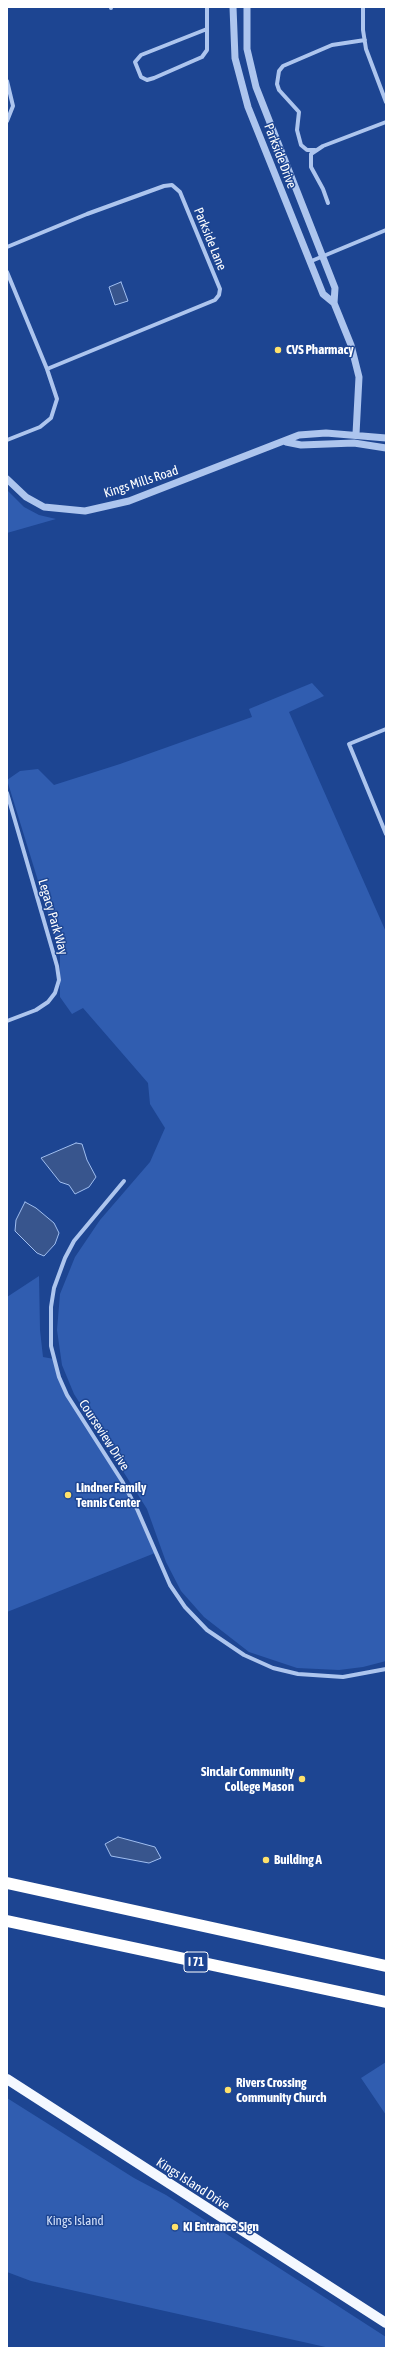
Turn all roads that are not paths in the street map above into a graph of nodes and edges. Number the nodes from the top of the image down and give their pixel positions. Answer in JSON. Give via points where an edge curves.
{"nodes":[{"id":1,"x":207,"y":7,"type":"edge"},
{"id":2,"x":233,"y":7,"type":"edge"},
{"id":3,"x":247,"y":7,"type":"edge"},
{"id":4,"x":363,"y":7,"type":"edge"},
{"id":5,"x":207,"y":29,"type":"junction"},
{"id":6,"x":365,"y":40,"type":"junction"},
{"id":7,"x":7,"y":81,"type":"edge"},
{"id":8,"x":386,"y":102,"type":"edge"},
{"id":9,"x":7,"y":121,"type":"edge"},
{"id":10,"x":386,"y":122,"type":"edge"},
{"id":11,"x":315,"y":150,"type":"junction"},
{"id":12,"x":328,"y":203,"type":"dead end"},
{"id":13,"x":386,"y":230,"type":"edge"},
{"id":14,"x":7,"y":247,"type":"edge"},
{"id":15,"x":322,"y":257,"type":"junction"},
{"id":16,"x":309,"y":262,"type":"junction"},
{"id":17,"x":7,"y":272,"type":"edge"},
{"id":18,"x":334,"y":303,"type":"junction"},
{"id":19,"x":47,"y":369,"type":"junction"},
{"id":20,"x":356,"y":434,"type":"junction"},
{"id":21,"x":386,"y":438,"type":"edge"},
{"id":22,"x":7,"y":440,"type":"edge"},
{"id":23,"x":286,"y":442,"type":"junction"},
{"id":24,"x":386,"y":448,"type":"edge"},
{"id":25,"x":7,"y":479,"type":"edge"},
{"id":26,"x":386,"y":729,"type":"edge"},
{"id":27,"x":7,"y":793,"type":"edge"},
{"id":28,"x":386,"y":834,"type":"edge"},
{"id":29,"x":7,"y":1021,"type":"edge"},
{"id":30,"x":124,"y":1181,"type":"dead end"},
{"id":31,"x":386,"y":1669,"type":"edge"},
{"id":32,"x":7,"y":1883,"type":"edge"},
{"id":33,"x":7,"y":1921,"type":"edge"},
{"id":34,"x":369,"y":1963,"type":"junction"},
{"id":35,"x":386,"y":1963,"type":"edge"},
{"id":36,"x":386,"y":1966,"type":"edge"},
{"id":37,"x":386,"y":2002,"type":"edge"},
{"id":38,"x":7,"y":2079,"type":"edge"},
{"id":39,"x":386,"y":2323,"type":"edge"}],
"edges":[{"from":1,"to":5,"type":"street"},
{"from":2,"to":16,"type":"street","name":"Parkside Drive","via":[[233,39],[240,83]]},
{"from":3,"to":15,"type":"street","name":"Parkside Drive","via":[[247,49],[256,86]]},
{"from":4,"to":6,"type":"street"},
{"from":5,"to":5,"type":"street","via":[[207,50],[202,57],[154,78],[147,80],[141,77],[135,62],[141,55]]},
{"from":6,"to":8,"type":"street","via":[[372,67]]},
{"from":6,"to":11,"type":"street","via":[[332,45],[283,66],[279,71],[279,90],[299,112],[297,130],[301,145],[307,150]]},
{"from":7,"to":9,"type":"street","via":[[13,106]]},
{"from":10,"to":11,"type":"street"},
{"from":11,"to":12,"type":"street","via":[[310,157],[311,167]]},
{"from":13,"to":15,"type":"street"},
{"from":14,"to":19,"type":"street","name":"Parkside Lane","via":[[87,214],[172,185],[180,192],[220,289],[215,300]]},
{"from":15,"to":16,"type":"street"},
{"from":15,"to":18,"type":"street","name":"Parkside Drive","via":[[335,288]]},
{"from":16,"to":18,"type":"street","name":"Parkside Drive","via":[[323,294]]},
{"from":17,"to":19,"type":"street"},
{"from":18,"to":20,"type":"street","name":"Parkside Drive","via":[[351,345],[359,377]]},
{"from":19,"to":22,"type":"street","via":[[57,399],[51,418],[40,426]]},
{"from":20,"to":21,"type":"street","name":"Kings Mills Road"},
{"from":20,"to":23,"type":"street","name":"Kings Mills Road","via":[[299,435]]},
{"from":23,"to":24,"type":"street","name":"Kings Mills Road","via":[[301,445],[354,443]]},
{"from":23,"to":25,"type":"street","name":"Kings Mills Road","via":[[129,501],[85,510],[44,507],[26,497]]},
{"from":26,"to":28,"type":"street","via":[[349,744]]},
{"from":27,"to":29,"type":"street","name":"Legacy Park Way","via":[[59,980],[55,993],[48,1002],[36,1010]]},
{"from":30,"to":31,"type":"street","name":"Courseview Drive","via":[[74,1241],[54,1288],[50,1308],[51,1346],[59,1377],[67,1395],[122,1481],[170,1585],[184,1607],[207,1630],[244,1656],[298,1674],[343,1676]]},
{"from":32,"to":34,"type":"highway"},
{"from":33,"to":37,"type":"highway","number":"I 71"},
{"from":34,"to":35,"type":"highway"},
{"from":34,"to":36,"type":"highway"},
{"from":38,"to":39,"type":"main road","name":"Kings Island Drive"}]}
